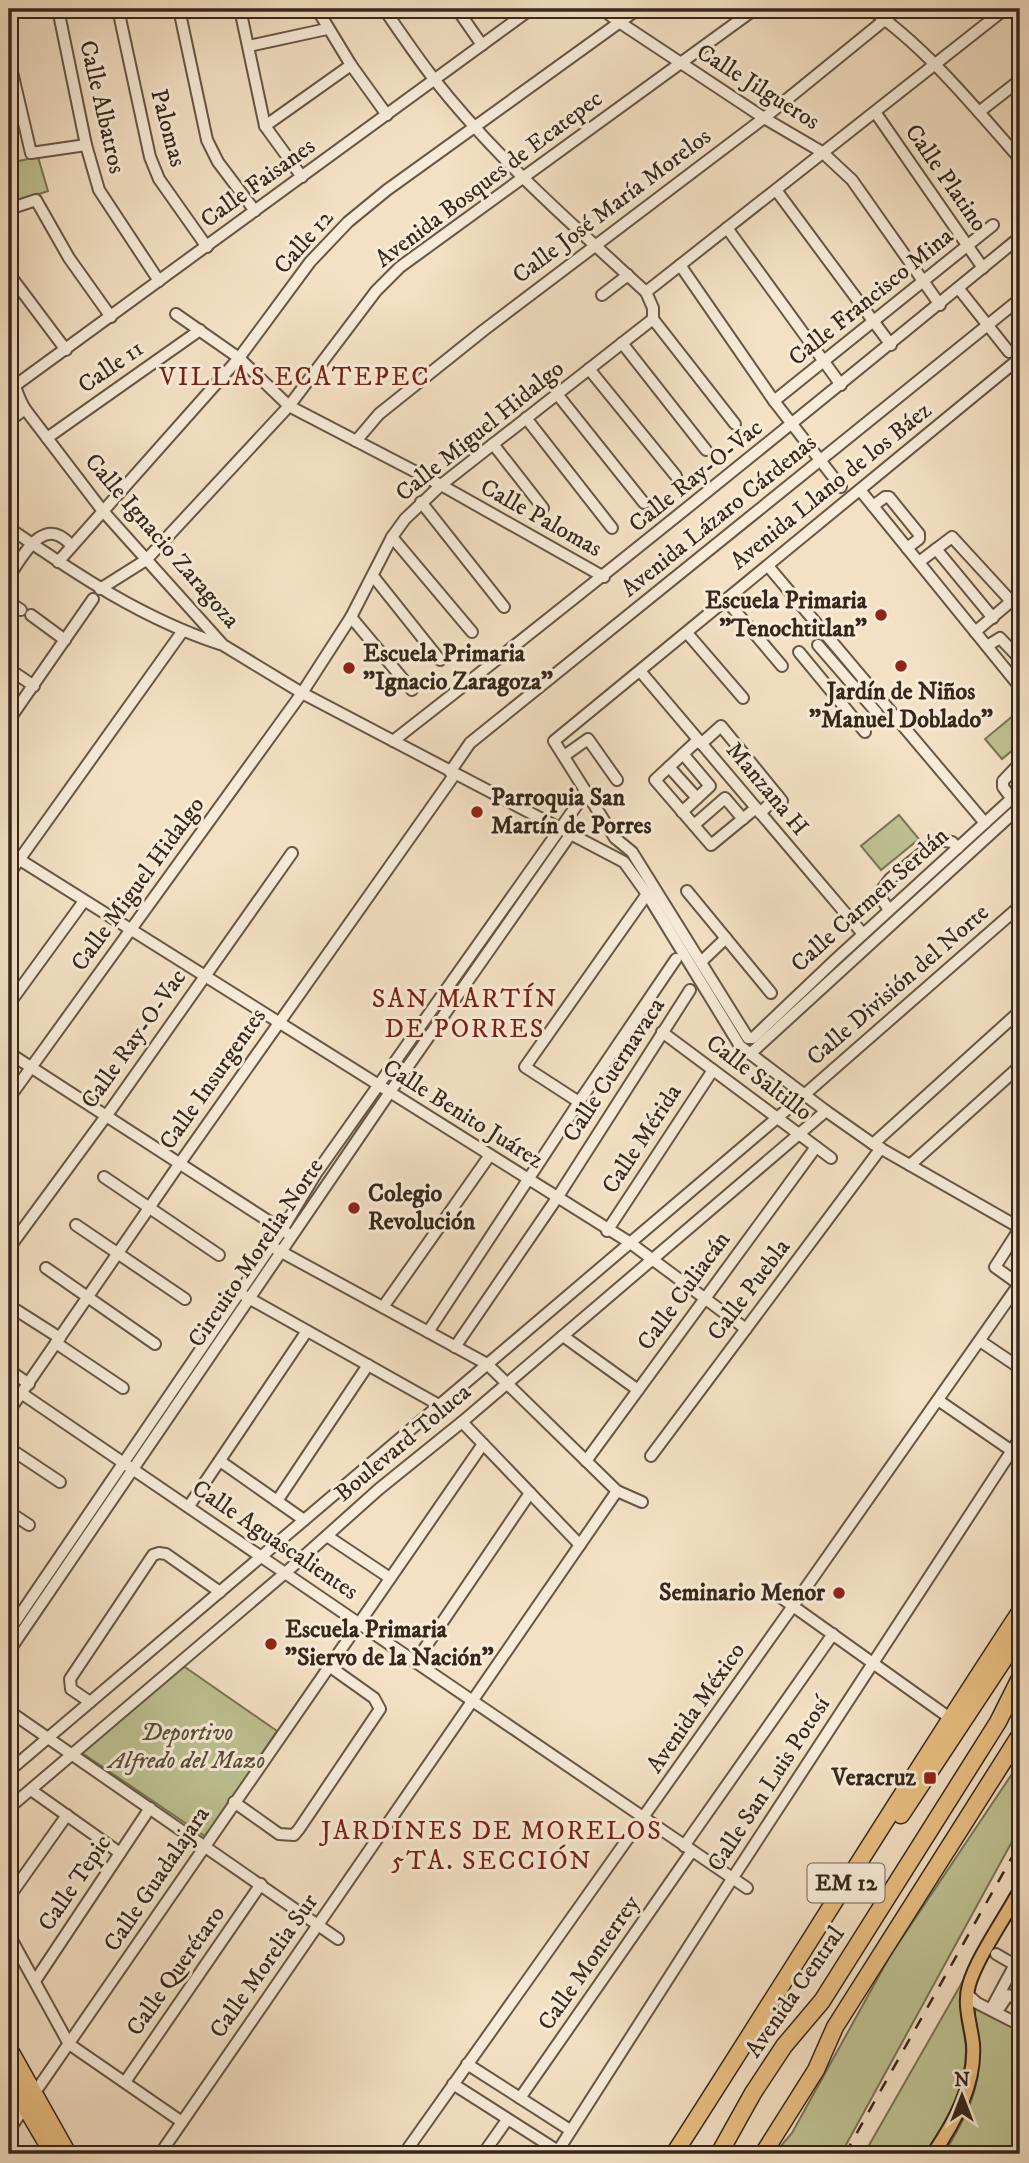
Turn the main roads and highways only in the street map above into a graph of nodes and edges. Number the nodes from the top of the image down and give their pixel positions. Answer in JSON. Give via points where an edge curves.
{"nodes":[{"id":1,"x":1020,"y":1612,"type":"edge"},
{"id":2,"x":1020,"y":1635,"type":"edge"},
{"id":3,"x":1020,"y":1678,"type":"edge"},
{"id":4,"x":1020,"y":1735,"type":"edge"},
{"id":5,"x":1020,"y":1890,"type":"edge"},
{"id":6,"x":9,"y":2049,"type":"edge"},
{"id":7,"x":9,"y":2079,"type":"edge"},
{"id":8,"x":30,"y":2101,"type":"junction"},
{"id":9,"x":52,"y":2154,"type":"edge"},
{"id":10,"x":68,"y":2154,"type":"edge"},
{"id":11,"x":674,"y":2154,"type":"edge"},
{"id":12,"x":686,"y":2154,"type":"edge"},
{"id":13,"x":719,"y":2154,"type":"edge"},
{"id":14,"x":764,"y":2154,"type":"edge"},
{"id":15,"x":933,"y":2154,"type":"edge"}],
"edges":[{"from":1,"to":11,"type":"highway","number":"EM 12"},
{"from":2,"to":12,"type":"highway","number":"EM 12"},
{"from":3,"to":13,"type":"highway","name":"Avenida Central","via":[[998,1722],[844,1966],[752,2093]]},
{"from":4,"to":14,"type":"highway","name":"Avenida Central","via":[[835,2027],[816,2070]]},
{"from":5,"to":15,"type":"main road","via":[[977,1966],[967,1994],[971,2069],[960,2108]]},
{"from":6,"to":8,"type":"highway"},
{"from":7,"to":8,"type":"highway"},
{"from":8,"to":9,"type":"highway"},
{"from":8,"to":10,"type":"highway"}]}
